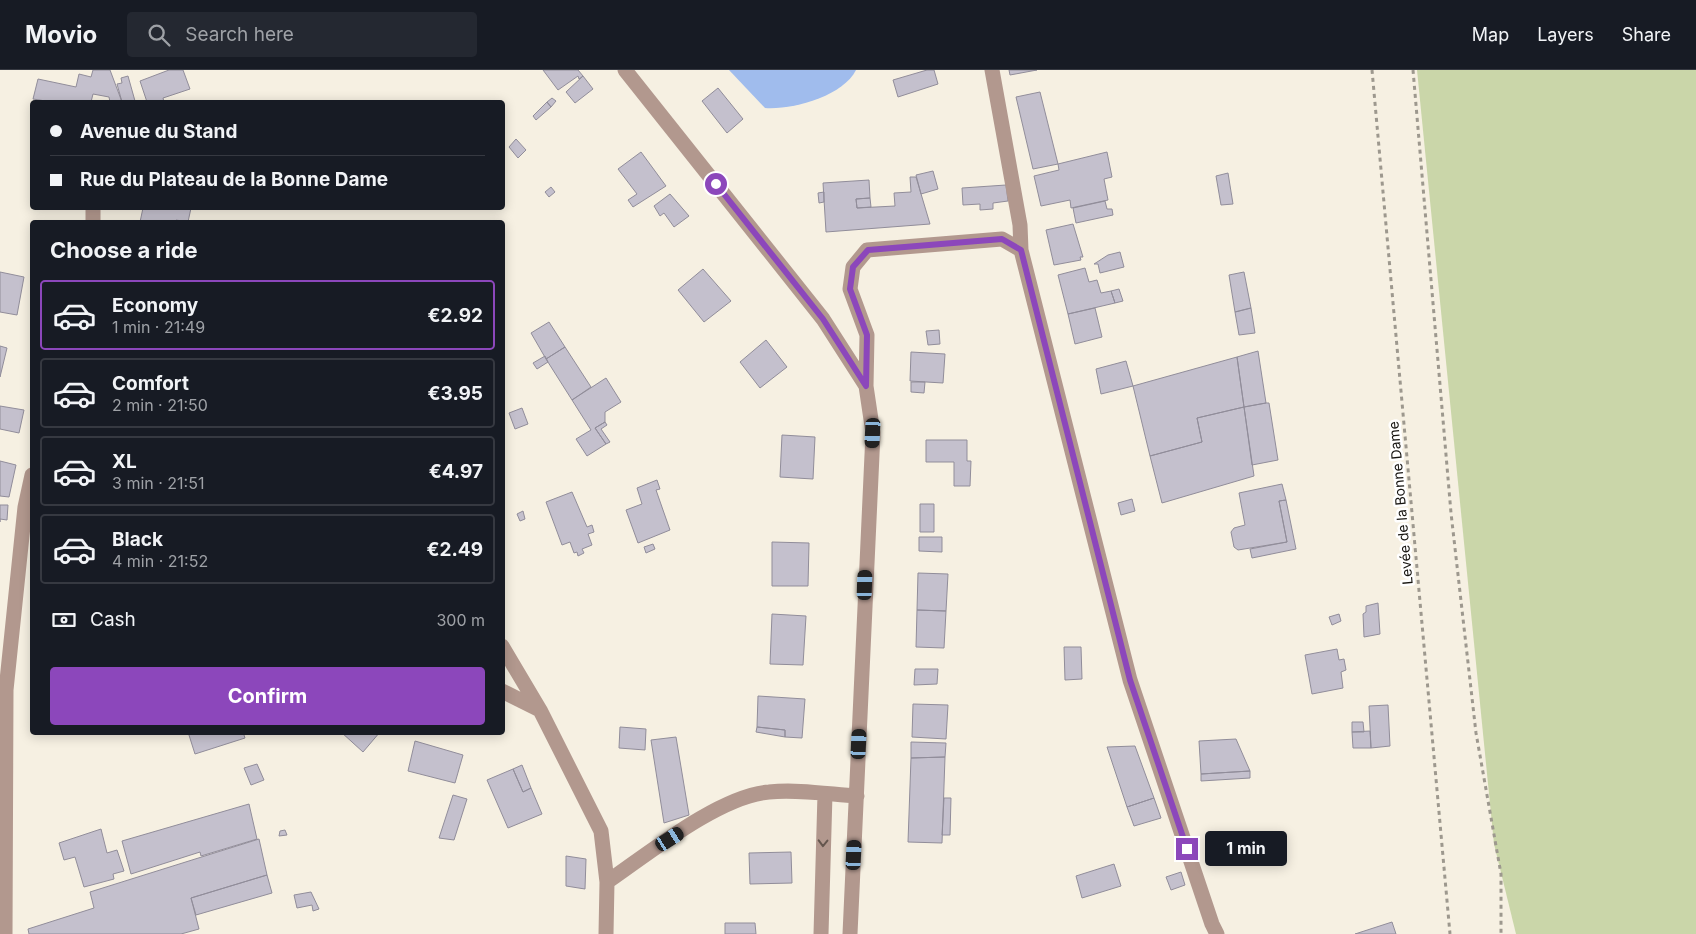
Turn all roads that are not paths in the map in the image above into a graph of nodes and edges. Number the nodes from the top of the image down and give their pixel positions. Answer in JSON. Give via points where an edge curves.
{"nodes":[{"id":1,"x":625,"y":70,"type":"edge"},
{"id":2,"x":992,"y":70,"type":"edge"},
{"id":3,"x":1021,"y":250,"type":"junction"},
{"id":4,"x":866,"y":386,"type":"junction"},
{"id":5,"x":30,"y":483,"type":"edge"},
{"id":6,"x":505,"y":651,"type":"edge"},
{"id":7,"x":505,"y":692,"type":"edge"},
{"id":8,"x":540,"y":710,"type":"junction"},
{"id":9,"x":825,"y":794,"type":"junction"},
{"id":10,"x":857,"y":796,"type":"junction"},
{"id":11,"x":607,"y":882,"type":"junction"},
{"id":12,"x":4,"y":934,"type":"edge"},
{"id":13,"x":606,"y":934,"type":"edge"},
{"id":14,"x":821,"y":934,"type":"edge"},
{"id":15,"x":850,"y":934,"type":"edge"},
{"id":16,"x":1217,"y":934,"type":"edge"}],
"edges":[{"from":1,"to":4,"type":"street","via":[[823,319]]},
{"from":2,"to":3,"type":"street","via":[[1020,225]]},
{"from":3,"to":4,"type":"street","via":[[1002,239],[868,250],[853,267],[850,289],[867,335]]},
{"from":3,"to":16,"type":"street","via":[[1130,680]]},
{"from":4,"to":10,"type":"street","via":[[873,433]]},
{"from":5,"to":12,"type":"street","via":[[24,507],[6,690]]},
{"from":6,"to":8,"type":"street"},
{"from":7,"to":8,"type":"street"},
{"from":8,"to":11,"type":"street","via":[[600,832]]},
{"from":9,"to":10,"type":"street"},
{"from":9,"to":11,"type":"street","via":[[769,792],[744,798],[714,811]]},
{"from":9,"to":14,"type":"street","one_way":true},
{"from":10,"to":15,"type":"street"},
{"from":11,"to":13,"type":"street"}]}
